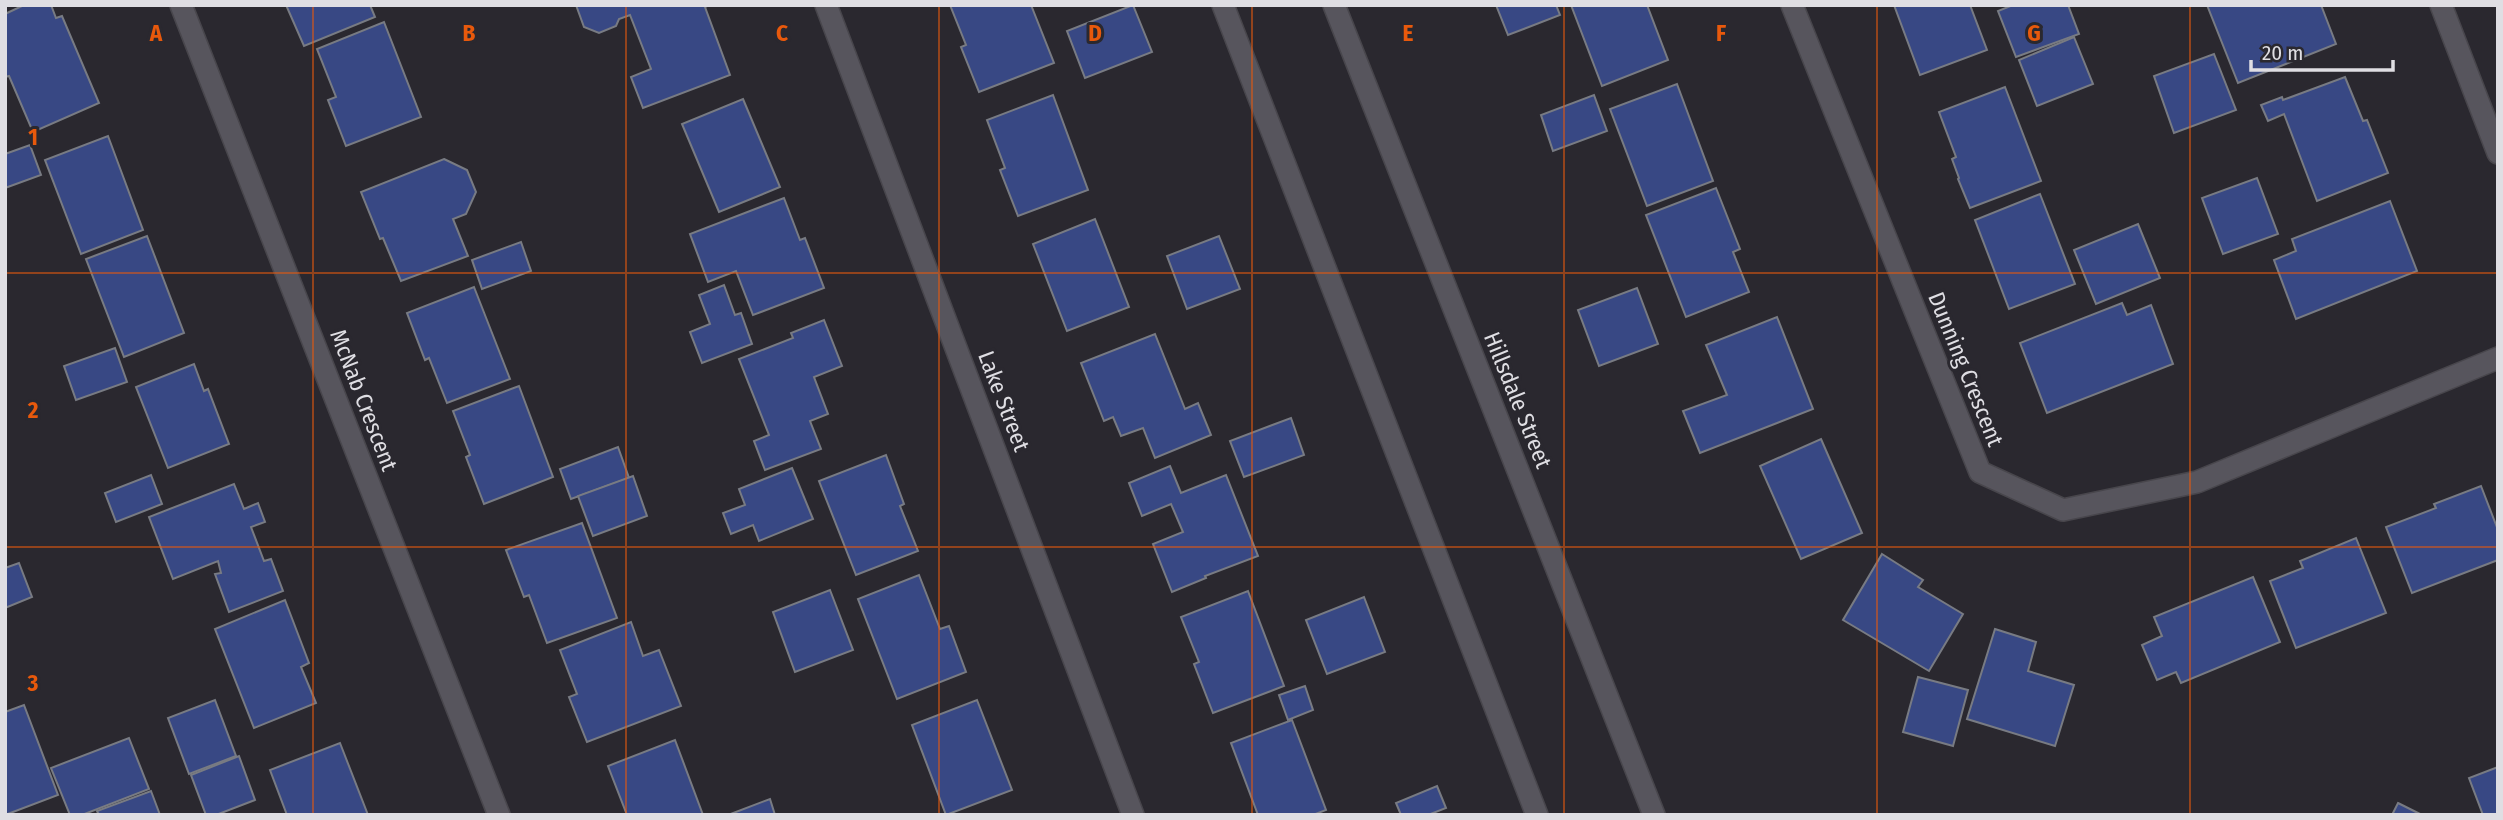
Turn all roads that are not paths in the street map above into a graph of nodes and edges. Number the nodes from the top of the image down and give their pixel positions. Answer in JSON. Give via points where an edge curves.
{"nodes":[{"id":1,"x":181,"y":5,"type":"edge"},
{"id":2,"x":826,"y":5,"type":"edge"},
{"id":3,"x":1223,"y":5,"type":"edge"},
{"id":4,"x":1334,"y":5,"type":"edge"},
{"id":5,"x":1792,"y":5,"type":"edge"},
{"id":6,"x":2441,"y":5,"type":"edge"},
{"id":7,"x":2498,"y":153,"type":"edge"},
{"id":8,"x":2498,"y":358,"type":"edge"},
{"id":9,"x":499,"y":815,"type":"edge"},
{"id":10,"x":1133,"y":815,"type":"edge"},
{"id":11,"x":1537,"y":815,"type":"edge"},
{"id":12,"x":1654,"y":815,"type":"edge"}],
"edges":[{"from":1,"to":9,"type":"street","name":"McNab Crescent"},
{"from":2,"to":10,"type":"street","name":"Lake Street"},
{"from":3,"to":11,"type":"street"},
{"from":4,"to":12,"type":"street","name":"Hillsdale Street"},
{"from":5,"to":8,"type":"street","name":"Dunning Crescent","via":[[1980,472],[2063,510],[2197,482]]},
{"from":6,"to":7,"type":"street"}]}
